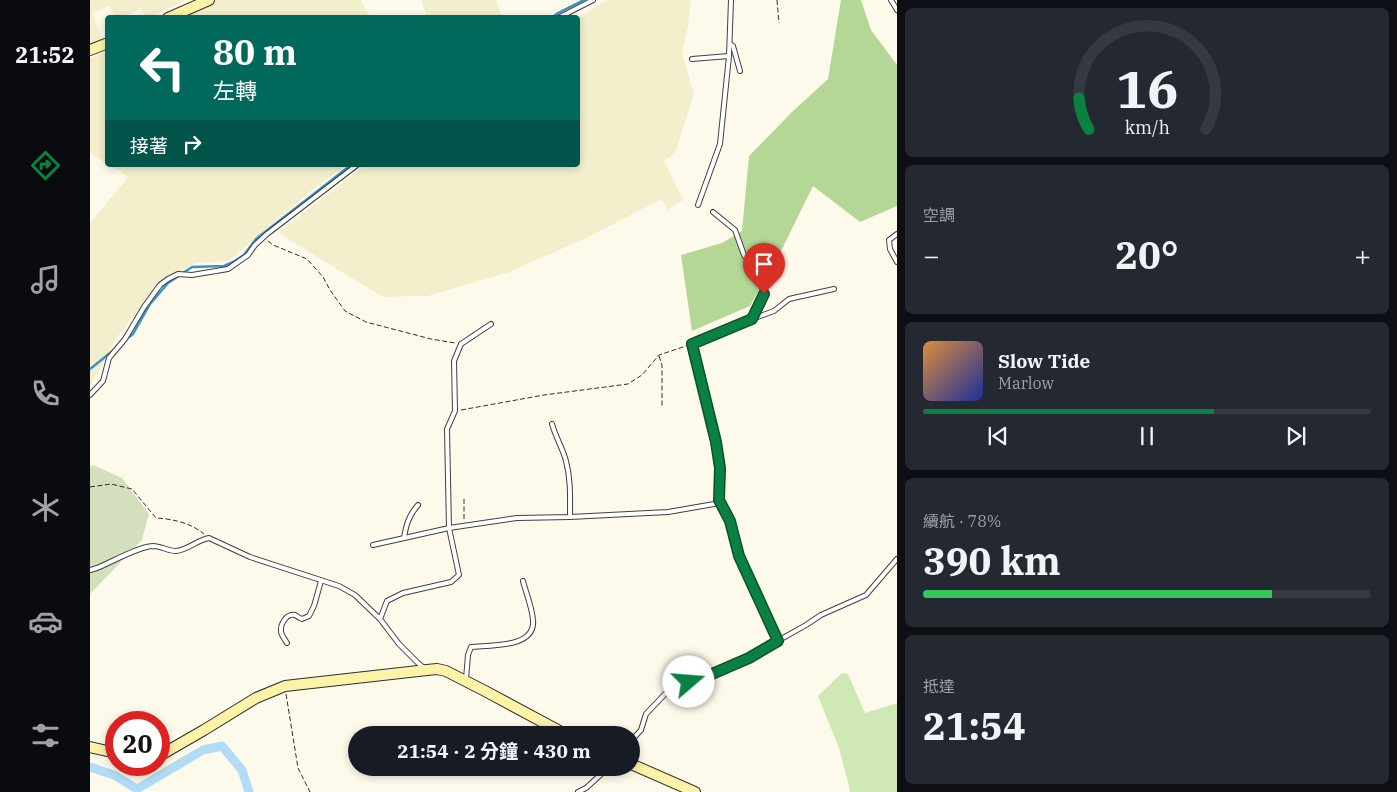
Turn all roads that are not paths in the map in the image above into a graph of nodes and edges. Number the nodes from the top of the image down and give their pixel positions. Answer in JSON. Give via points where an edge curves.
{"nodes":[{"id":1,"x":209,"y":0,"type":"edge"},
{"id":2,"x":593,"y":0,"type":"edge"},
{"id":3,"x":731,"y":0,"type":"edge"},
{"id":4,"x":891,"y":0,"type":"edge"},
{"id":5,"x":897,"y":10,"type":"edge"},
{"id":6,"x":175,"y":15,"type":"edge"},
{"id":7,"x":564,"y":15,"type":"edge"},
{"id":8,"x":105,"y":44,"type":"edge"},
{"id":9,"x":730,"y":44,"type":"junction"},
{"id":10,"x":90,"y":50,"type":"edge"},
{"id":11,"x":730,"y":56,"type":"junction"},
{"id":12,"x":692,"y":59,"type":"dead end"},
{"id":13,"x":740,"y":71,"type":"dead end"},
{"id":14,"x":354,"y":167,"type":"edge"},
{"id":15,"x":698,"y":205,"type":"dead end"},
{"id":16,"x":713,"y":212,"type":"dead end"},
{"id":17,"x":897,"y":234,"type":"edge"},
{"id":18,"x":897,"y":262,"type":"edge"},
{"id":19,"x":834,"y":289,"type":"dead end"},
{"id":20,"x":752,"y":319,"type":"junction"},
{"id":21,"x":491,"y":324,"type":"dead end"},
{"id":22,"x":90,"y":395,"type":"edge"},
{"id":23,"x":552,"y":424,"type":"dead end"},
{"id":24,"x":720,"y":503,"type":"junction"},
{"id":25,"x":418,"y":505,"type":"dead end"},
{"id":26,"x":570,"y":517,"type":"junction"},
{"id":27,"x":449,"y":528,"type":"junction"},
{"id":28,"x":404,"y":538,"type":"junction"},
{"id":29,"x":373,"y":545,"type":"dead end"},
{"id":30,"x":897,"y":559,"type":"edge"},
{"id":31,"x":90,"y":570,"type":"edge"},
{"id":32,"x":321,"y":581,"type":"junction"},
{"id":33,"x":523,"y":581,"type":"dead end"},
{"id":34,"x":380,"y":619,"type":"junction"},
{"id":35,"x":778,"y":641,"type":"junction"},
{"id":36,"x":287,"y":643,"type":"dead end"},
{"id":37,"x":427,"y":670,"type":"junction"},
{"id":38,"x":466,"y":681,"type":"junction"},
{"id":39,"x":549,"y":726,"type":"edge"},
{"id":40,"x":640,"y":731,"type":"edge"},
{"id":41,"x":90,"y":747,"type":"edge"},
{"id":42,"x":170,"y":750,"type":"edge"},
{"id":43,"x":105,"y":751,"type":"edge"},
{"id":44,"x":640,"y":768,"type":"edge"},
{"id":45,"x":599,"y":776,"type":"edge"},
{"id":46,"x":578,"y":792,"type":"edge"},
{"id":47,"x":695,"y":792,"type":"edge"}],
"edges":[{"from":1,"to":6,"type":"street"},
{"from":2,"to":7,"type":"lane"},
{"from":3,"to":9,"type":"lane"},
{"from":4,"to":5,"type":"lane"},
{"from":8,"to":10,"type":"street"},
{"from":9,"to":11,"type":"lane"},
{"from":9,"to":13,"type":"lane"},
{"from":11,"to":12,"type":"lane"},
{"from":11,"to":15,"type":"lane","via":[[720,144]]},
{"from":14,"to":22,"type":"lane","via":[[264,236],[248,255],[228,269],[178,274],[160,285],[109,358],[103,381]]},
{"from":16,"to":20,"type":"lane","via":[[735,230],[744,255],[761,277],[764,294]]},
{"from":17,"to":18,"type":"lane","via":[[889,240]]},
{"from":19,"to":20,"type":"lane","via":[[789,299],[774,311]]},
{"from":20,"to":24,"type":"lane","via":[[692,344],[716,442]]},
{"from":21,"to":27,"type":"lane","via":[[461,344],[454,361],[455,411],[447,430]]},
{"from":23,"to":26,"type":"lane","via":[[570,477]]},
{"from":24,"to":26,"type":"lane","via":[[668,512]]},
{"from":24,"to":35,"type":"lane","via":[[730,521],[739,556]]},
{"from":25,"to":28,"type":"lane","via":[[411,513]]},
{"from":26,"to":27,"type":"lane","via":[[517,518]]},
{"from":27,"to":28,"type":"lane"},
{"from":27,"to":34,"type":"lane","via":[[459,575],[451,582],[387,600]]},
{"from":28,"to":29,"type":"lane"},
{"from":30,"to":35,"type":"lane","via":[[866,594],[821,615]]},
{"from":31,"to":32,"type":"lane","via":[[151,546],[176,551],[209,538],[250,557]]},
{"from":32,"to":34,"type":"lane","via":[[355,595]]},
{"from":32,"to":36,"type":"lane","via":[[309,616],[302,620],[289,616],[281,625]]},
{"from":33,"to":38,"type":"lane","via":[[533,620],[532,630],[526,638],[515,642],[471,647]]},
{"from":34,"to":37,"type":"lane","via":[[399,644]]},
{"from":35,"to":40,"type":"lane","via":[[749,658],[665,694],[646,714]]},
{"from":37,"to":38,"type":"street","via":[[437,669]]},
{"from":37,"to":42,"type":"street","via":[[285,686],[256,698]]},
{"from":38,"to":39,"type":"street"},
{"from":41,"to":43,"type":"street"},
{"from":44,"to":47,"type":"street"},
{"from":45,"to":46,"type":"lane"}]}
